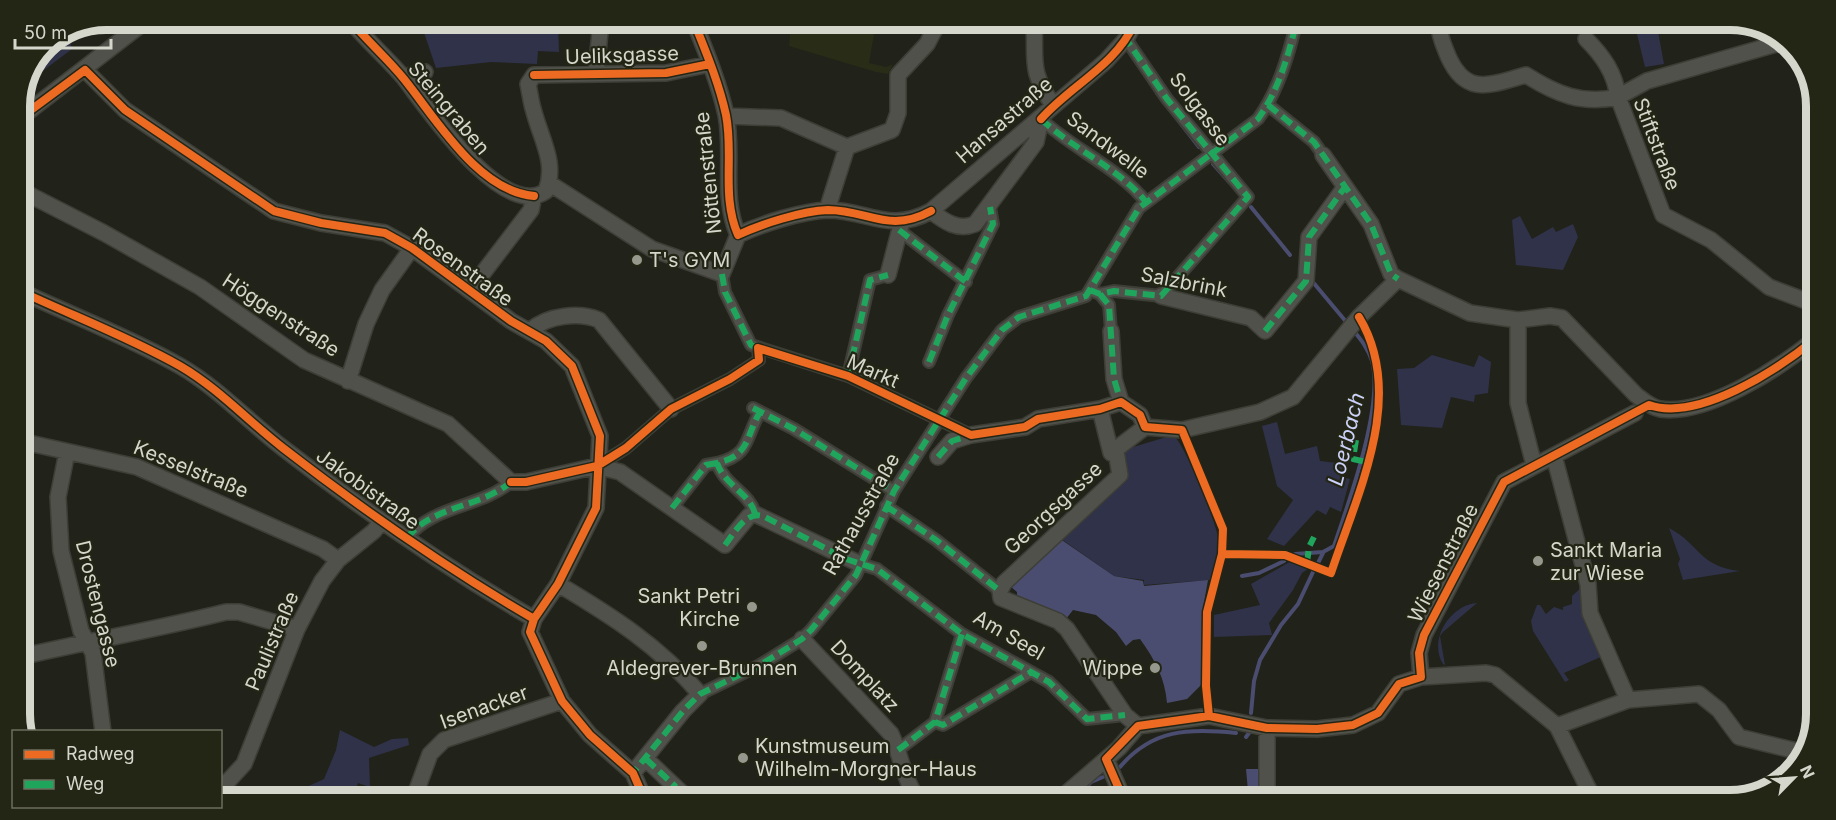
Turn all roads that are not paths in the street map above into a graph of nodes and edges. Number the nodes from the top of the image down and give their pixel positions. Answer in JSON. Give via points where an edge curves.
{"nodes":[{"id":1,"x":135,"y":30,"type":"edge"},
{"id":2,"x":358,"y":30,"type":"edge"},
{"id":3,"x":600,"y":30,"type":"edge"},
{"id":4,"x":697,"y":30,"type":"edge"},
{"id":5,"x":934,"y":30,"type":"edge"},
{"id":6,"x":1034,"y":30,"type":"edge"},
{"id":7,"x":1131,"y":30,"type":"edge"},
{"id":8,"x":1294,"y":30,"type":"edge"},
{"id":9,"x":1439,"y":30,"type":"edge"},
{"id":10,"x":1126,"y":39,"type":"junction"},
{"id":11,"x":1586,"y":39,"type":"dead end"},
{"id":12,"x":1774,"y":45,"type":"edge"},
{"id":13,"x":710,"y":64,"type":"junction"},
{"id":14,"x":85,"y":70,"type":"junction"},
{"id":15,"x":425,"y":72,"type":"dead end"},
{"id":16,"x":596,"y":72,"type":"junction"},
{"id":17,"x":403,"y":78,"type":"junction"},
{"id":18,"x":1618,"y":97,"type":"junction"},
{"id":19,"x":1053,"y":105,"type":"junction"},
{"id":20,"x":1268,"y":105,"type":"junction"},
{"id":21,"x":30,"y":111,"type":"edge"},
{"id":22,"x":726,"y":116,"type":"junction"},
{"id":23,"x":1041,"y":119,"type":"junction"},
{"id":24,"x":847,"y":147,"type":"junction"},
{"id":25,"x":1211,"y":155,"type":"junction"},
{"id":26,"x":1323,"y":155,"type":"joint"},
{"id":27,"x":549,"y":183,"type":"junction"},
{"id":28,"x":1345,"y":187,"type":"junction"},
{"id":29,"x":30,"y":195,"type":"edge"},
{"id":30,"x":534,"y":196,"type":"junction"},
{"id":31,"x":1146,"y":202,"type":"junction"},
{"id":32,"x":990,"y":207,"type":"junction"},
{"id":33,"x":827,"y":210,"type":"junction"},
{"id":34,"x":932,"y":211,"type":"junction"},
{"id":35,"x":896,"y":224,"type":"junction"},
{"id":36,"x":738,"y":235,"type":"junction"},
{"id":37,"x":412,"y":248,"type":"junction"},
{"id":38,"x":722,"y":274,"type":"junction"},
{"id":39,"x":888,"y":275,"type":"joint"},
{"id":40,"x":1398,"y":279,"type":"junction"},
{"id":41,"x":966,"y":282,"type":"junction"},
{"id":42,"x":471,"y":290,"type":"junction"},
{"id":43,"x":1095,"y":292,"type":"junction"},
{"id":44,"x":30,"y":296,"type":"edge"},
{"id":45,"x":1161,"y":296,"type":"junction"},
{"id":46,"x":1806,"y":301,"type":"edge"},
{"id":47,"x":1518,"y":320,"type":"junction"},
{"id":48,"x":531,"y":330,"type":"junction"},
{"id":49,"x":1111,"y":331,"type":"joint"},
{"id":50,"x":1806,"y":345,"type":"edge"},
{"id":51,"x":758,"y":348,"type":"junction"},
{"id":52,"x":929,"y":362,"type":"dead end"},
{"id":53,"x":848,"y":376,"type":"junction"},
{"id":54,"x":348,"y":381,"type":"junction"},
{"id":55,"x":1121,"y":402,"type":"junction"},
{"id":56,"x":671,"y":409,"type":"junction"},
{"id":57,"x":1100,"y":409,"type":"junction"},
{"id":58,"x":1635,"y":413,"type":"dead end"},
{"id":59,"x":938,"y":420,"type":"junction"},
{"id":60,"x":1145,"y":428,"type":"junction"},
{"id":61,"x":971,"y":435,"type":"junction"},
{"id":62,"x":30,"y":443,"type":"edge"},
{"id":63,"x":1116,"y":451,"type":"junction"},
{"id":64,"x":67,"y":452,"type":"junction"},
{"id":65,"x":1554,"y":456,"type":"junction"},
{"id":66,"x":938,"y":457,"type":"dead end"},
{"id":67,"x":717,"y":463,"type":"junction"},
{"id":68,"x":1534,"y":465,"type":"junction"},
{"id":69,"x":597,"y":466,"type":"junction"},
{"id":70,"x":511,"y":482,"type":"junction"},
{"id":71,"x":894,"y":491,"type":"junction"},
{"id":72,"x":886,"y":506,"type":"junction"},
{"id":73,"x":672,"y":508,"type":"junction"},
{"id":74,"x":755,"y":514,"type":"junction"},
{"id":75,"x":382,"y":521,"type":"junction"},
{"id":76,"x":407,"y":538,"type":"junction"},
{"id":77,"x":338,"y":560,"type":"junction"},
{"id":78,"x":860,"y":564,"type":"junction"},
{"id":79,"x":558,"y":584,"type":"junction"},
{"id":80,"x":1000,"y":591,"type":"junction"},
{"id":81,"x":534,"y":620,"type":"junction"},
{"id":82,"x":297,"y":629,"type":"junction"},
{"id":83,"x":962,"y":634,"type":"junction"},
{"id":84,"x":802,"y":639,"type":"junction"},
{"id":85,"x":88,"y":642,"type":"junction"},
{"id":86,"x":30,"y":655,"type":"edge"},
{"id":87,"x":1031,"y":672,"type":"junction"},
{"id":88,"x":1421,"y":677,"type":"junction"},
{"id":89,"x":700,"y":694,"type":"junction"},
{"id":90,"x":1628,"y":700,"type":"junction"},
{"id":91,"x":562,"y":701,"type":"junction"},
{"id":92,"x":1125,"y":715,"type":"junction"},
{"id":93,"x":934,"y":722,"type":"junction"},
{"id":94,"x":1138,"y":726,"type":"junction"},
{"id":95,"x":1557,"y":726,"type":"junction"},
{"id":96,"x":1267,"y":728,"type":"junction"},
{"id":97,"x":103,"y":730,"type":"edge"},
{"id":98,"x":1786,"y":748,"type":"edge"},
{"id":99,"x":898,"y":750,"type":"junction"},
{"id":100,"x":646,"y":759,"type":"junction"},
{"id":101,"x":1106,"y":759,"type":"junction"},
{"id":102,"x":633,"y":773,"type":"junction"},
{"id":103,"x":222,"y":788,"type":"edge"},
{"id":104,"x":417,"y":790,"type":"edge"},
{"id":105,"x":640,"y":790,"type":"edge"},
{"id":106,"x":679,"y":790,"type":"edge"},
{"id":107,"x":911,"y":790,"type":"edge"},
{"id":108,"x":1069,"y":790,"type":"edge"},
{"id":109,"x":1115,"y":790,"type":"edge"},
{"id":110,"x":1268,"y":790,"type":"edge"},
{"id":111,"x":1589,"y":790,"type":"edge"}],
"edges":[{"from":1,"to":14,"type":"street"},
{"from":2,"to":17,"type":"street","name":"Steingraben"},
{"from":3,"to":16,"type":"street"},
{"from":4,"to":13,"type":"street","name":"Nöttenstraße"},
{"from":5,"to":24,"type":"street","via":[[927,45],[898,75],[898,113],[892,130]]},
{"from":6,"to":19,"type":"street","via":[[1033,65]]},
{"from":7,"to":10,"type":"street","name":"Hansastraße"},
{"from":8,"to":20,"type":"street"},
{"from":9,"to":18,"type":"street","name":"Stiftstraße","via":[[1458,76],[1470,85],[1495,84],[1526,75],[1570,98],[1591,102]]},
{"from":10,"to":19,"type":"street","name":"Hansastraße"},
{"from":10,"to":25,"type":"street","name":"Solgasse"},
{"from":11,"to":18,"type":"street","via":[[1612,73]]},
{"from":12,"to":18,"type":"street","via":[[1647,81]]},
{"from":13,"to":16,"type":"street","name":"Ueliksgasse","via":[[666,73]]},
{"from":13,"to":22,"type":"street","name":"Nöttenstraße"},
{"from":14,"to":21,"type":"street"},
{"from":14,"to":37,"type":"street","name":"Rosenstraße","via":[[125,110],[274,211],[385,233]]},
{"from":15,"to":17,"type":"street"},
{"from":16,"to":27,"type":"street","name":"Ueliksgasse","via":[[534,75],[528,84],[547,149]]},
{"from":17,"to":30,"type":"street","name":"Steingraben","via":[[482,173],[511,192]]},
{"from":18,"to":46,"type":"street","name":"Stiftstraße","via":[[1663,215],[1711,240],[1769,287]]},
{"from":19,"to":23,"type":"street","name":"Hansastraße"},
{"from":20,"to":25,"type":"street","via":[[1258,119]]},
{"from":20,"to":26,"type":"street","via":[[1314,142]]},
{"from":22,"to":24,"type":"street","via":[[781,118]]},
{"from":22,"to":36,"type":"street","name":"Nöttenstraße","via":[[730,209]]},
{"from":23,"to":31,"type":"street","name":"Sandwelle","via":[[1061,138],[1136,190]]},
{"from":23,"to":32,"type":"street","name":"Sandwelle","via":[[1036,142]]},
{"from":23,"to":34,"type":"street","name":"Hansastraße"},
{"from":24,"to":33,"type":"street"},
{"from":25,"to":31,"type":"street"},
{"from":25,"to":45,"type":"street","name":"Solgasse","via":[[1248,197]]},
{"from":26,"to":28,"type":"street"},
{"from":27,"to":30,"type":"street","via":[[546,191]]},
{"from":27,"to":38,"type":"street","via":[[652,249]]},
{"from":28,"to":40,"type":"street","via":[[1371,224],[1391,274]]},
{"from":28,"to":45,"type":"street","name":"Salzbrink","via":[[1309,237],[1306,281],[1266,331],[1251,318]]},
{"from":29,"to":54,"type":"street","name":"Höggenstraße","via":[[200,287],[304,360]]},
{"from":30,"to":42,"type":"street","via":[[531,210]]},
{"from":31,"to":43,"type":"street","via":[[1139,208]]},
{"from":32,"to":34,"type":"street","name":"Sandwelle","via":[[975,224],[962,227]]},
{"from":32,"to":41,"type":"street","via":[[993,224]]},
{"from":33,"to":35,"type":"street"},
{"from":33,"to":36,"type":"street","via":[[762,224]]},
{"from":34,"to":35,"type":"street","name":"Hansastraße"},
{"from":35,"to":39,"type":"street"},
{"from":35,"to":41,"type":"street"},
{"from":36,"to":38,"type":"street","name":"Nöttenstraße"},
{"from":37,"to":42,"type":"street","name":"Rosenstraße"},
{"from":37,"to":54,"type":"street","via":[[382,290],[366,324]]},
{"from":38,"to":51,"type":"street","via":[[732,307],[751,345]]},
{"from":39,"to":53,"type":"street","name":"Markt","via":[[870,280]]},
{"from":40,"to":47,"type":"street","via":[[1470,313]]},
{"from":40,"to":60,"type":"street","via":[[1359,317],[1293,397],[1260,412],[1182,430]]},
{"from":41,"to":52,"type":"street"},
{"from":42,"to":48,"type":"street","name":"Rosenstraße","via":[[511,321]]},
{"from":43,"to":45,"type":"street","name":"Salzbrink"},
{"from":43,"to":49,"type":"street","via":[[1109,305]]},
{"from":43,"to":59,"type":"street","via":[[1019,317],[1002,330]]},
{"from":44,"to":75,"type":"street","name":"Jakobistraße","via":[[180,366]]},
{"from":47,"to":50,"type":"street","via":[[1562,318],[1636,394],[1660,409],[1685,407],[1739,388]]},
{"from":47,"to":68,"type":"street","via":[[1518,403]]},
{"from":48,"to":56,"type":"street","via":[[540,323],[566,316],[587,315],[599,320]]},
{"from":48,"to":69,"type":"street","name":"Rosenstraße","via":[[561,353],[578,378],[600,436]]},
{"from":49,"to":55,"type":"street","via":[[1114,379]]},
{"from":51,"to":53,"type":"street","name":"Markt"},
{"from":51,"to":56,"type":"street","via":[[759,360]]},
{"from":53,"to":59,"type":"street","name":"Markt"},
{"from":54,"to":70,"type":"street","name":"Höggenstraße","via":[[448,424]]},
{"from":55,"to":57,"type":"street"},
{"from":55,"to":60,"type":"street","via":[[1140,415]]},
{"from":56,"to":69,"type":"street","via":[[626,448]]},
{"from":57,"to":61,"type":"street"},
{"from":57,"to":63,"type":"street","via":[[1112,453]]},
{"from":58,"to":65,"type":"street","name":"Wiesenstraße"},
{"from":59,"to":61,"type":"street","name":"Markt"},
{"from":59,"to":71,"type":"street","name":"Rathausstraße"},
{"from":60,"to":63,"type":"street"},
{"from":61,"to":66,"type":"street","via":[[952,441]]},
{"from":62,"to":64,"type":"street","name":"Kesselstraße"},
{"from":63,"to":80,"type":"street","name":"Georgsgasse","via":[[1120,475]]},
{"from":64,"to":77,"type":"street","name":"Kesselstraße","via":[[137,466],[314,545]]},
{"from":64,"to":85,"type":"street","name":"Drostengasse","via":[[58,497],[61,551],[81,631]]},
{"from":65,"to":68,"type":"street","name":"Wiesenstraße"},
{"from":65,"to":90,"type":"street","via":[[1588,584],[1590,613]]},
{"from":67,"to":71,"type":"street","via":[[742,452],[756,410]]},
{"from":67,"to":73,"type":"street","via":[[706,465]]},
{"from":67,"to":74,"type":"street","via":[[722,476],[753,505]]},
{"from":68,"to":88,"type":"street","name":"Wiesenstraße","via":[[1504,482],[1460,563],[1424,635],[1419,653]]},
{"from":69,"to":70,"type":"street"},
{"from":69,"to":73,"type":"street","via":[[627,475]]},
{"from":69,"to":79,"type":"street","name":"Rosenstraße","via":[[596,508]]},
{"from":70,"to":76,"type":"street","via":[[499,492],[427,519]]},
{"from":71,"to":72,"type":"street","name":"Rathausstraße"},
{"from":72,"to":78,"type":"street","name":"Rathausstraße"},
{"from":72,"to":80,"type":"street"},
{"from":73,"to":74,"type":"street","via":[[725,545]]},
{"from":74,"to":78,"type":"street"},
{"from":75,"to":76,"type":"street","name":"Jakobistraße"},
{"from":75,"to":77,"type":"street","name":"Paulistraße"},
{"from":76,"to":81,"type":"street","name":"Jakobistraße"},
{"from":77,"to":82,"type":"street","name":"Paulistraße","via":[[322,580]]},
{"from":78,"to":83,"type":"street","name":"Am Seel","via":[[878,569]]},
{"from":78,"to":84,"type":"street","name":"Rathausstraße","via":[[856,575]]},
{"from":79,"to":81,"type":"street","name":"Rosenstraße"},
{"from":79,"to":89,"type":"street","via":[[613,616],[656,650]]},
{"from":80,"to":92,"type":"street","via":[[1001,598],[1058,621],[1067,629]]},
{"from":81,"to":91,"type":"street","via":[[530,632]]},
{"from":82,"to":85,"type":"street","via":[[239,612],[226,612],[140,634]]},
{"from":82,"to":103,"type":"street","name":"Paulistraße","via":[[244,764]]},
{"from":83,"to":87,"type":"street","name":"Am Seel"},
{"from":83,"to":93,"type":"street"},
{"from":84,"to":89,"type":"street","name":"Rathausstraße","via":[[735,680]]},
{"from":84,"to":99,"type":"street","name":"Domplatz","via":[[891,734]]},
{"from":85,"to":86,"type":"street"},
{"from":85,"to":97,"type":"street","name":"Drostengasse","via":[[93,653]]},
{"from":87,"to":92,"type":"street","name":"Am Seel","via":[[1048,682],[1087,719]]},
{"from":87,"to":93,"type":"street","via":[[943,725]]},
{"from":88,"to":95,"type":"street","via":[[1495,675]]},
{"from":88,"to":96,"type":"street","via":[[1399,684],[1378,713],[1353,725]]},
{"from":89,"to":100,"type":"street","name":"Rathausstraße"},
{"from":90,"to":95,"type":"street"},
{"from":90,"to":98,"type":"street","via":[[1699,694],[1719,710],[1739,736]]},
{"from":91,"to":102,"type":"street","via":[[590,735]]},
{"from":91,"to":104,"type":"street","name":"Isenacker","via":[[444,740],[430,754]]},
{"from":92,"to":94,"type":"street"},
{"from":93,"to":99,"type":"street"},
{"from":94,"to":96,"type":"street","via":[[1209,716]]},
{"from":94,"to":101,"type":"street"},
{"from":95,"to":111,"type":"street"},
{"from":96,"to":110,"type":"street"},
{"from":99,"to":107,"type":"street","name":"Domplatz"},
{"from":100,"to":102,"type":"street","name":"Rathausstraße"},
{"from":100,"to":106,"type":"street"},
{"from":101,"to":108,"type":"street"},
{"from":101,"to":109,"type":"street"},
{"from":102,"to":105,"type":"street"}]}
